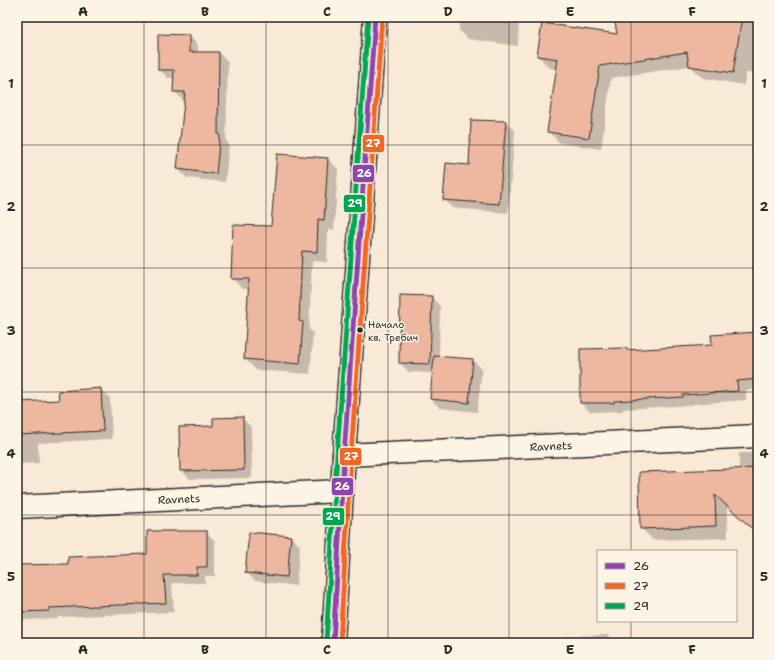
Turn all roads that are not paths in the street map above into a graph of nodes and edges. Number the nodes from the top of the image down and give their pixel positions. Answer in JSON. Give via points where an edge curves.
{"nodes":[{"id":1,"x":375,"y":17,"type":"edge"},
{"id":2,"x":758,"y":436,"type":"edge"},
{"id":3,"x":344,"y":455,"type":"junction"},
{"id":4,"x":341,"y":491,"type":"junction"},
{"id":5,"x":17,"y":507,"type":"edge"},
{"id":6,"x":333,"y":643,"type":"edge"}],
"edges":[{"from":1,"to":3,"type":"street"},
{"from":2,"to":3,"type":"street","name":"Ravnets"},
{"from":3,"to":4,"type":"street"},
{"from":4,"to":5,"type":"street","name":"Ravnets"},
{"from":4,"to":6,"type":"street"}]}
